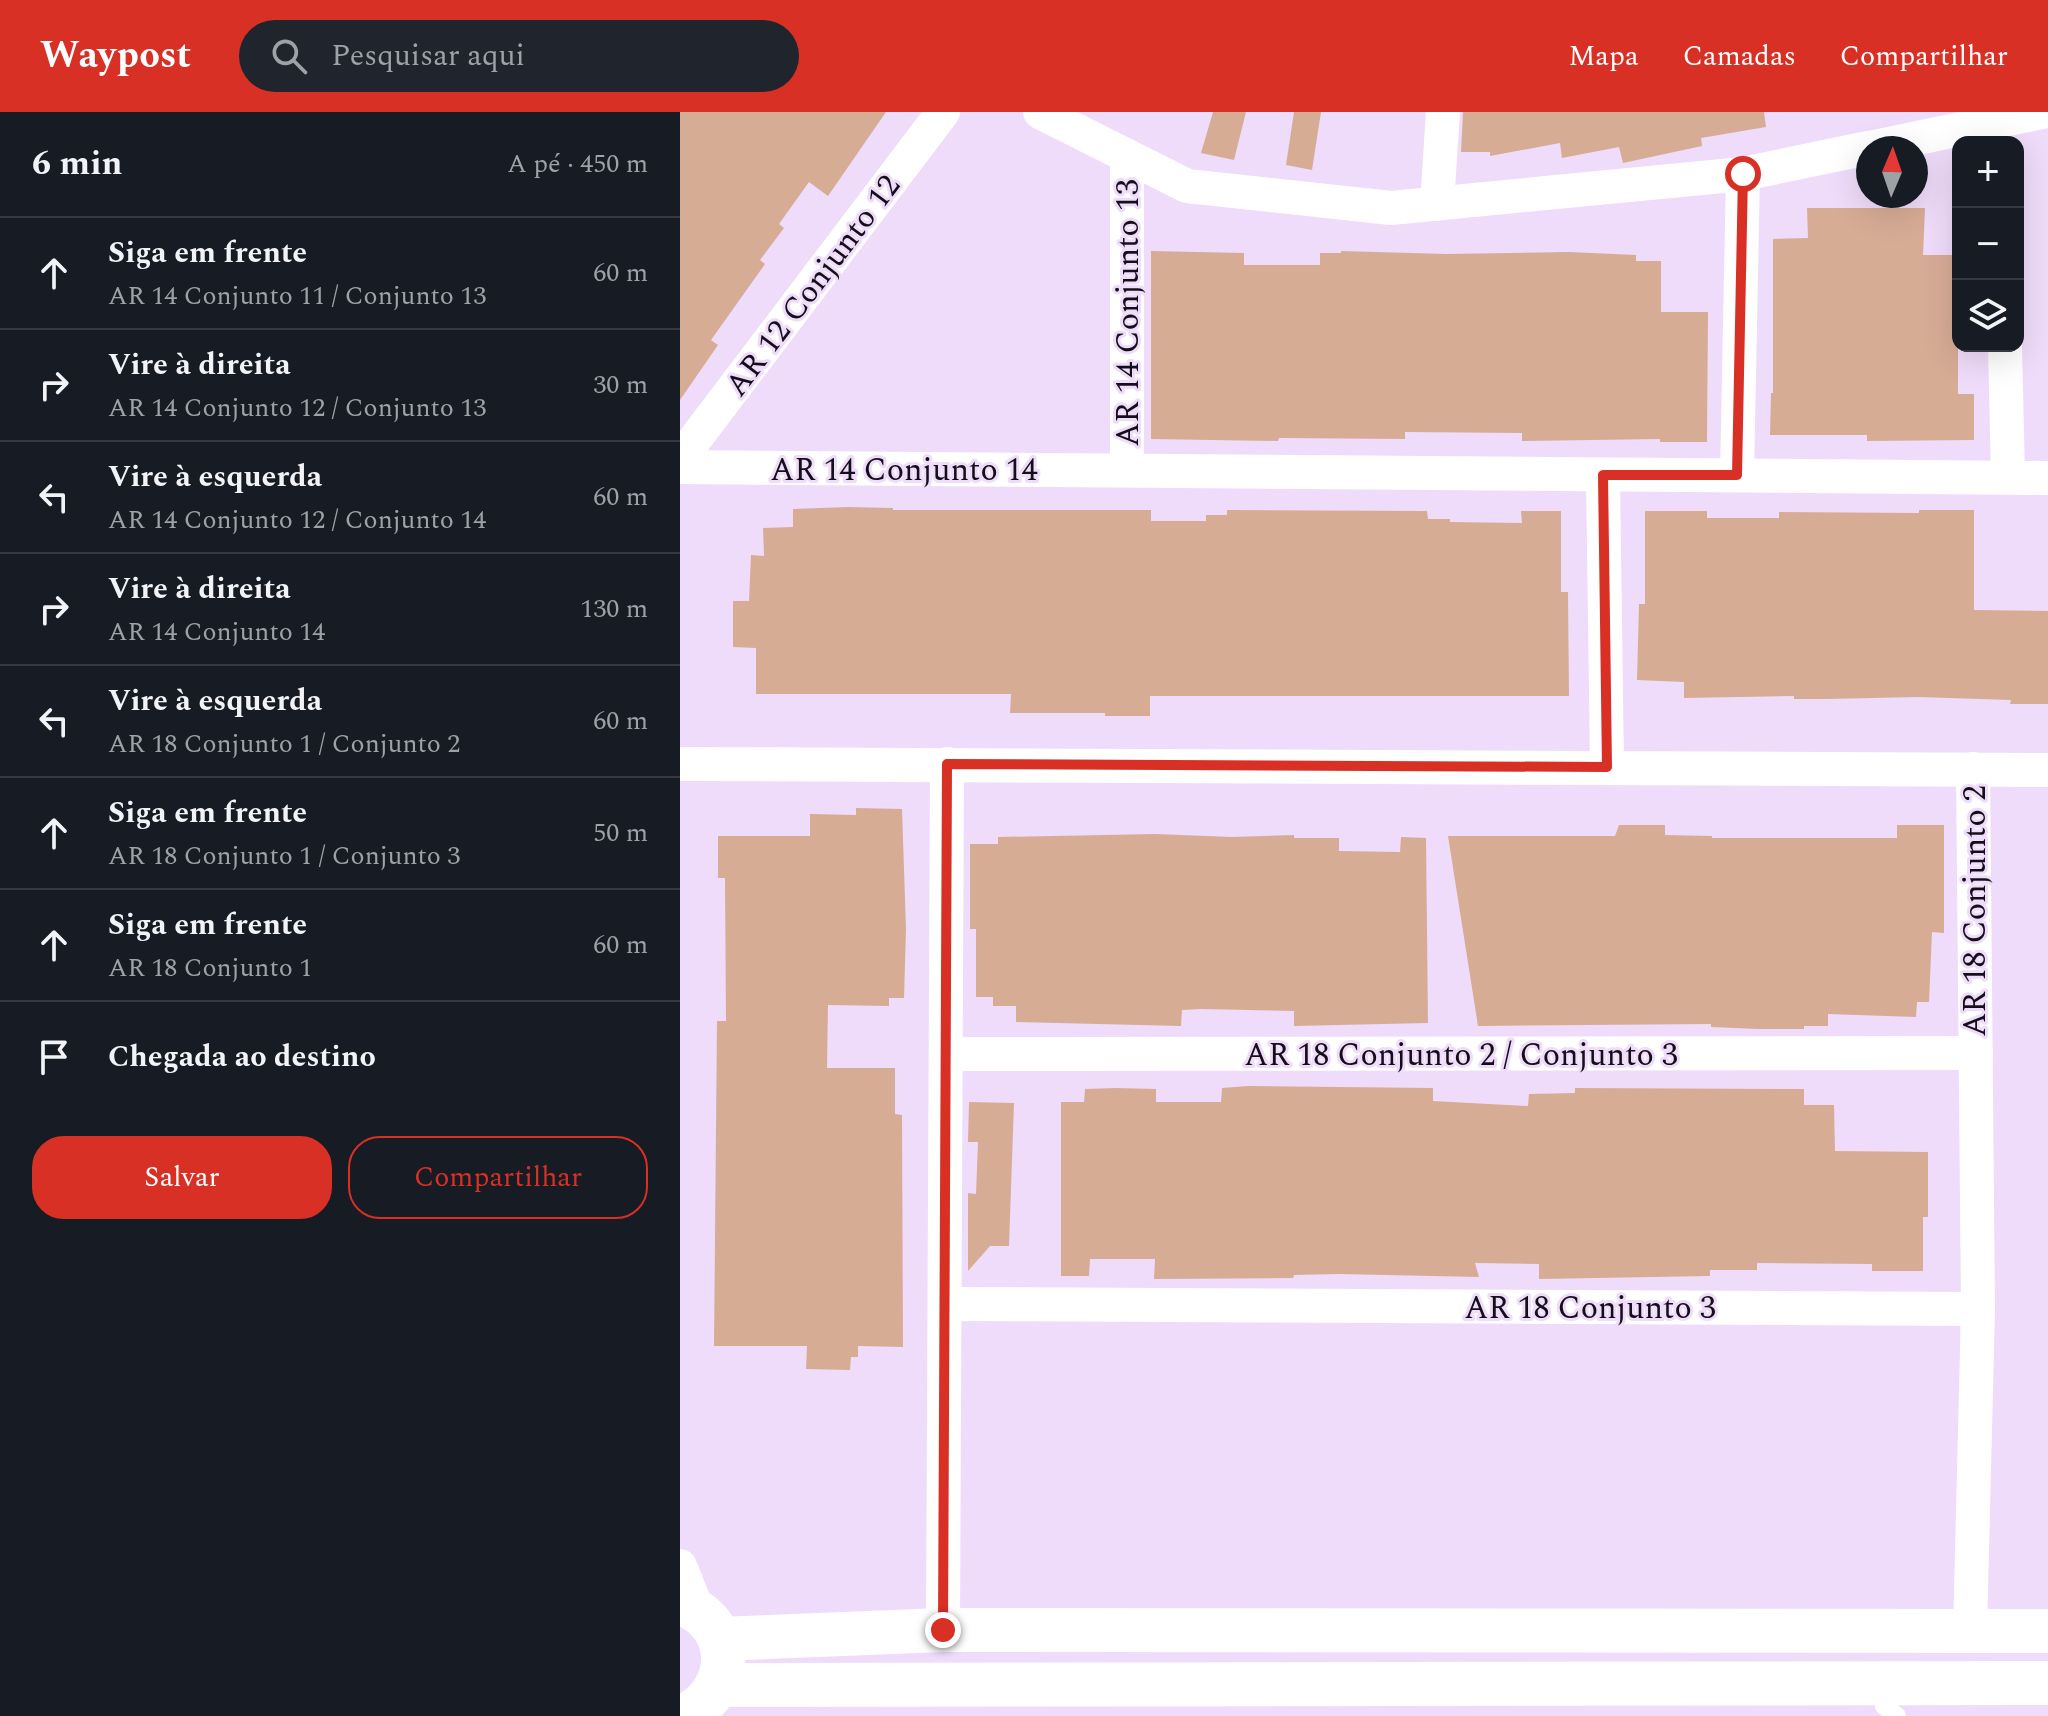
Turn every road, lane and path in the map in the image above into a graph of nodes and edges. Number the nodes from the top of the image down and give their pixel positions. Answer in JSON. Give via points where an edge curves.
{"nodes":[{"id":1,"x":943,"y":112,"type":"edge"},
{"id":2,"x":1040,"y":112,"type":"edge"},
{"id":3,"x":1443,"y":112,"type":"edge"},
{"id":4,"x":2042,"y":112,"type":"edge"},
{"id":5,"x":2002,"y":132,"type":"edge"},
{"id":6,"x":1928,"y":141,"type":"edge"},
{"id":7,"x":1856,"y":151,"type":"edge"},
{"id":8,"x":1127,"y":156,"type":"junction"},
{"id":9,"x":1743,"y":174,"type":"junction"},
{"id":10,"x":1437,"y":204,"type":"junction"},
{"id":11,"x":2005,"y":352,"type":"edge"},
{"id":12,"x":680,"y":459,"type":"edge"},
{"id":13,"x":680,"y":467,"type":"edge"},
{"id":14,"x":1127,"y":470,"type":"junction"},
{"id":15,"x":1603,"y":475,"type":"junction"},
{"id":16,"x":1737,"y":475,"type":"junction"},
{"id":17,"x":2008,"y":477,"type":"junction"},
{"id":18,"x":2048,"y":478,"type":"edge"},
{"id":19,"x":680,"y":764,"type":"edge"},
{"id":20,"x":947,"y":764,"type":"junction"},
{"id":21,"x":1607,"y":767,"type":"junction"},
{"id":22,"x":1973,"y":769,"type":"junction"},
{"id":23,"x":2048,"y":770,"type":"edge"},
{"id":24,"x":1976,"y":1053,"type":"junction"},
{"id":25,"x":947,"y":1054,"type":"junction"},
{"id":26,"x":946,"y":1304,"type":"junction"},
{"id":27,"x":1978,"y":1309,"type":"junction"},
{"id":28,"x":680,"y":1566,"type":"edge"},
{"id":29,"x":699,"y":1617,"type":"edge"},
{"id":30,"x":943,"y":1630,"type":"junction"},
{"id":31,"x":1970,"y":1631,"type":"junction"},
{"id":32,"x":2048,"y":1631,"type":"edge"},
{"id":33,"x":2048,"y":1683,"type":"edge"},
{"id":34,"x":719,"y":1685,"type":"junction"},
{"id":35,"x":1888,"y":1701,"type":"edge"},
{"id":36,"x":685,"y":1716,"type":"edge"}],
"edges":[{"from":1,"to":12,"type":"street","name":"AR 12 Conjunto 12"},
{"from":2,"to":8,"type":"street"},
{"from":3,"to":10,"type":"street"},
{"from":4,"to":5,"type":"street"},
{"from":5,"to":6,"type":"street"},
{"from":7,"to":9,"type":"street"},
{"from":8,"to":10,"type":"street","via":[[1187,186],[1391,208]]},
{"from":8,"to":14,"type":"street","name":"AR 14 Conjunto 13"},
{"from":9,"to":10,"type":"street"},
{"from":9,"to":16,"type":"street"},
{"from":11,"to":17,"type":"street"},
{"from":13,"to":14,"type":"street","name":"AR 14 Conjunto 14"},
{"from":14,"to":15,"type":"street","name":"AR 14 Conjunto 14"},
{"from":15,"to":16,"type":"street","name":"AR 14 Conjunto 14"},
{"from":15,"to":21,"type":"street"},
{"from":16,"to":17,"type":"street","name":"AR 14 Conjunto 14"},
{"from":17,"to":18,"type":"street","name":"AR 14 Conjunto 14"},
{"from":19,"to":20,"type":"street"},
{"from":20,"to":21,"type":"street"},
{"from":20,"to":25,"type":"street"},
{"from":21,"to":22,"type":"street"},
{"from":22,"to":23,"type":"street"},
{"from":22,"to":24,"type":"street","name":"AR 18 Conjunto 2"},
{"from":24,"to":25,"type":"street","name":"AR 18 Conjunto 2 / Conjunto 3"},
{"from":24,"to":27,"type":"street"},
{"from":25,"to":26,"type":"street"},
{"from":26,"to":27,"type":"street","name":"AR 18 Conjunto 3"},
{"from":26,"to":30,"type":"street"},
{"from":27,"to":31,"type":"street"},
{"from":28,"to":29,"type":"street"},
{"from":29,"to":30,"type":"street"},
{"from":29,"to":34,"type":"street","via":[[723,1670]]},
{"from":30,"to":31,"type":"street"},
{"from":31,"to":32,"type":"street"},
{"from":33,"to":35,"type":"street"},
{"from":34,"to":35,"type":"street","via":[[1514,1683]]},
{"from":34,"to":36,"type":"street","via":[[703,1706]]}]}
